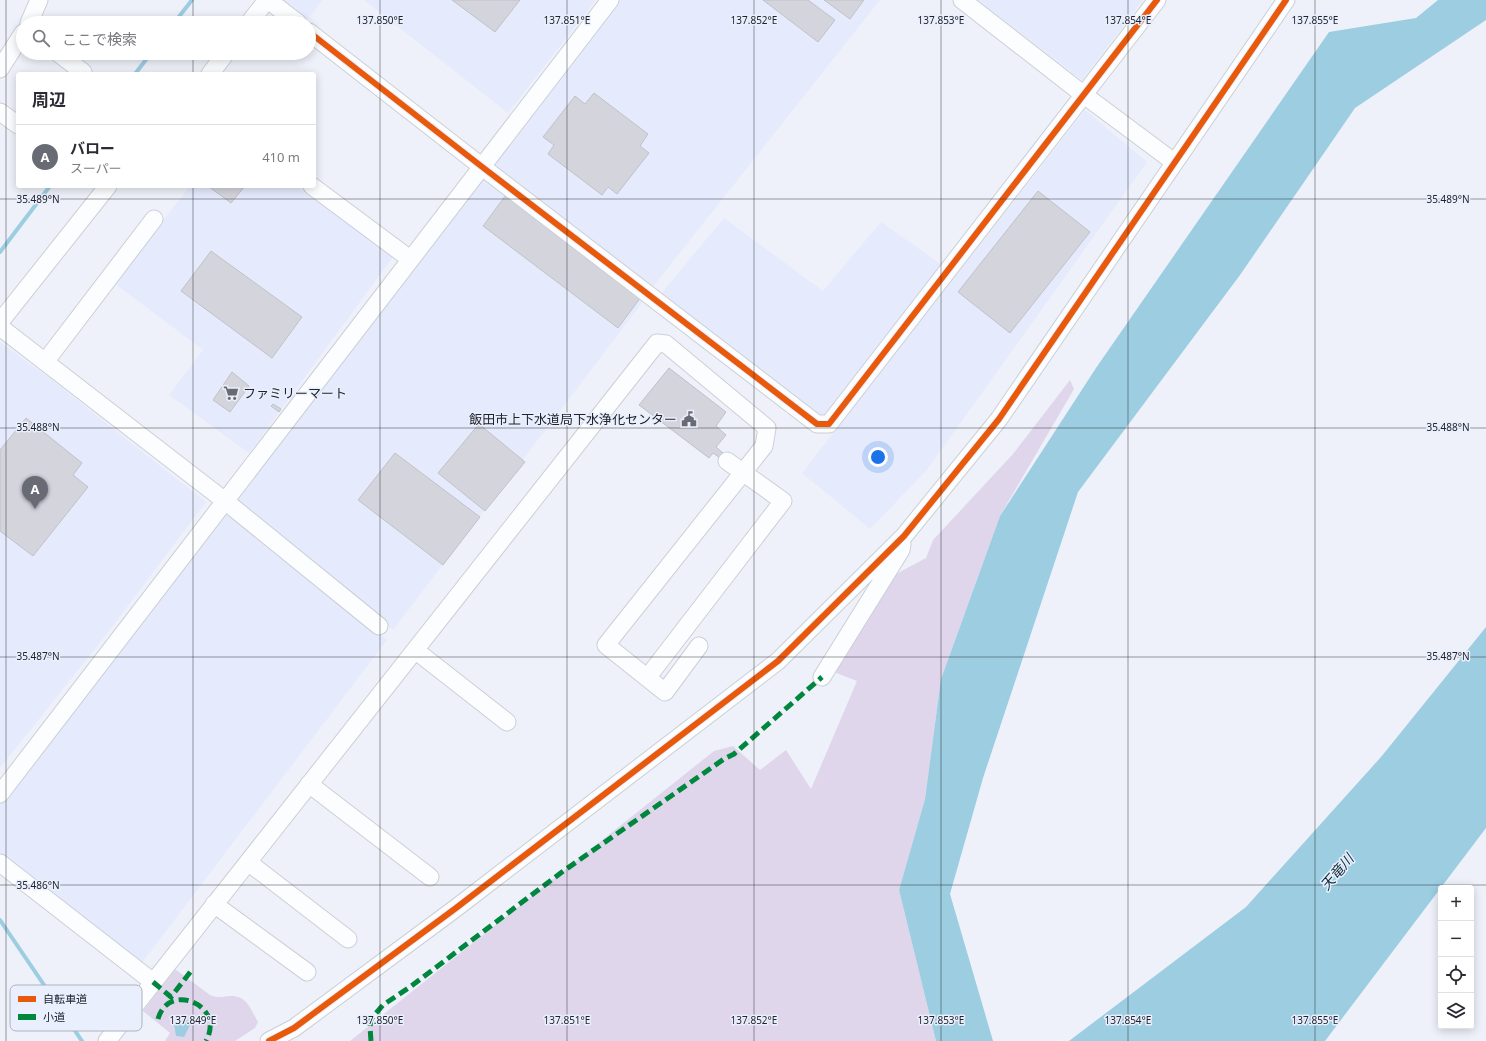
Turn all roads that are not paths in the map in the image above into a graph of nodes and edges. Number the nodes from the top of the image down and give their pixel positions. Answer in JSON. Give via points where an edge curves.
{"nodes":[{"id":1,"x":39,"y":0,"type":"edge"},
{"id":2,"x":268,"y":0,"type":"edge"},
{"id":3,"x":610,"y":0,"type":"edge"},
{"id":4,"x":962,"y":0,"type":"edge"},
{"id":5,"x":1157,"y":0,"type":"edge"},
{"id":6,"x":1286,"y":0,"type":"edge"},
{"id":7,"x":32,"y":16,"type":"edge"},
{"id":8,"x":255,"y":16,"type":"edge"},
{"id":9,"x":289,"y":16,"type":"edge"},
{"id":10,"x":316,"y":37,"type":"edge"},
{"id":11,"x":16,"y":45,"type":"edge"},
{"id":12,"x":67,"y":60,"type":"edge"},
{"id":13,"x":221,"y":60,"type":"edge"},
{"id":14,"x":0,"y":69,"type":"edge"},
{"id":15,"x":83,"y":72,"type":"dead end"},
{"id":16,"x":212,"y":72,"type":"edge"},
{"id":17,"x":1084,"y":95,"type":"junction"},
{"id":18,"x":0,"y":112,"type":"edge"},
{"id":19,"x":16,"y":124,"type":"edge"},
{"id":20,"x":1174,"y":162,"type":"junction"},
{"id":21,"x":481,"y":166,"type":"junction"},
{"id":22,"x":106,"y":188,"type":"edge"},
{"id":23,"x":315,"y":188,"type":"edge"},
{"id":24,"x":154,"y":219,"type":"dead end"},
{"id":25,"x":410,"y":259,"type":"junction"},
{"id":26,"x":0,"y":322,"type":"edge"},
{"id":27,"x":0,"y":327,"type":"edge"},
{"id":28,"x":45,"y":362,"type":"junction"},
{"id":29,"x":728,"y":461,"type":"dead end"},
{"id":30,"x":744,"y":472,"type":"junction"},
{"id":31,"x":225,"y":501,"type":"junction"},
{"id":32,"x":904,"y":536,"type":"junction"},
{"id":33,"x":379,"y":626,"type":"dead end"},
{"id":34,"x":699,"y":646,"type":"dead end"},
{"id":35,"x":415,"y":650,"type":"junction"},
{"id":36,"x":822,"y":677,"type":"dead end"},
{"id":37,"x":647,"y":678,"type":"junction"},
{"id":38,"x":507,"y":722,"type":"dead end"},
{"id":39,"x":309,"y":784,"type":"junction"},
{"id":40,"x":0,"y":794,"type":"edge"},
{"id":41,"x":248,"y":862,"type":"junction"},
{"id":42,"x":0,"y":863,"type":"edge"},
{"id":43,"x":430,"y":877,"type":"dead end"},
{"id":44,"x":214,"y":904,"type":"junction"},
{"id":45,"x":348,"y":939,"type":"dead end"},
{"id":46,"x":307,"y":972,"type":"dead end"},
{"id":47,"x":153,"y":982,"type":"junction"},
{"id":48,"x":142,"y":996,"type":"edge"},
{"id":49,"x":115,"y":1031,"type":"edge"},
{"id":50,"x":107,"y":1041,"type":"edge"},
{"id":51,"x":269,"y":1041,"type":"edge"}],
"edges":[{"from":1,"to":7,"type":"street"},
{"from":2,"to":8,"type":"street"},
{"from":2,"to":9,"type":"street"},
{"from":3,"to":21,"type":"street"},
{"from":4,"to":17,"type":"street"},
{"from":5,"to":17,"type":"street"},
{"from":6,"to":20,"type":"street"},
{"from":10,"to":21,"type":"street"},
{"from":11,"to":14,"type":"street"},
{"from":12,"to":15,"type":"street"},
{"from":13,"to":16,"type":"street"},
{"from":17,"to":20,"type":"street"},
{"from":17,"to":21,"type":"street","via":[[829,424],[817,424]]},
{"from":18,"to":19,"type":"street"},
{"from":20,"to":32,"type":"street","via":[[999,419]]},
{"from":21,"to":25,"type":"street"},
{"from":22,"to":26,"type":"street"},
{"from":23,"to":25,"type":"street"},
{"from":24,"to":28,"type":"street"},
{"from":25,"to":31,"type":"street"},
{"from":27,"to":28,"type":"street"},
{"from":28,"to":31,"type":"street"},
{"from":29,"to":30,"type":"street"},
{"from":30,"to":35,"type":"street","via":[[764,446],[767,428],[666,344],[657,343]]},
{"from":30,"to":37,"type":"street","via":[[783,501]]},
{"from":30,"to":37,"type":"street","via":[[606,645]]},
{"from":31,"to":33,"type":"street"},
{"from":31,"to":40,"type":"street"},
{"from":32,"to":36,"type":"street","via":[[901,550]]},
{"from":32,"to":51,"type":"street","via":[[778,661],[456,908],[294,1028]]},
{"from":34,"to":37,"type":"street","via":[[665,692]]},
{"from":35,"to":38,"type":"street"},
{"from":35,"to":39,"type":"street"},
{"from":39,"to":41,"type":"street"},
{"from":39,"to":43,"type":"street"},
{"from":41,"to":44,"type":"street"},
{"from":41,"to":45,"type":"street"},
{"from":42,"to":47,"type":"street"},
{"from":44,"to":46,"type":"street"},
{"from":44,"to":47,"type":"street"},
{"from":47,"to":48,"type":"street"},
{"from":49,"to":50,"type":"street"}]}
